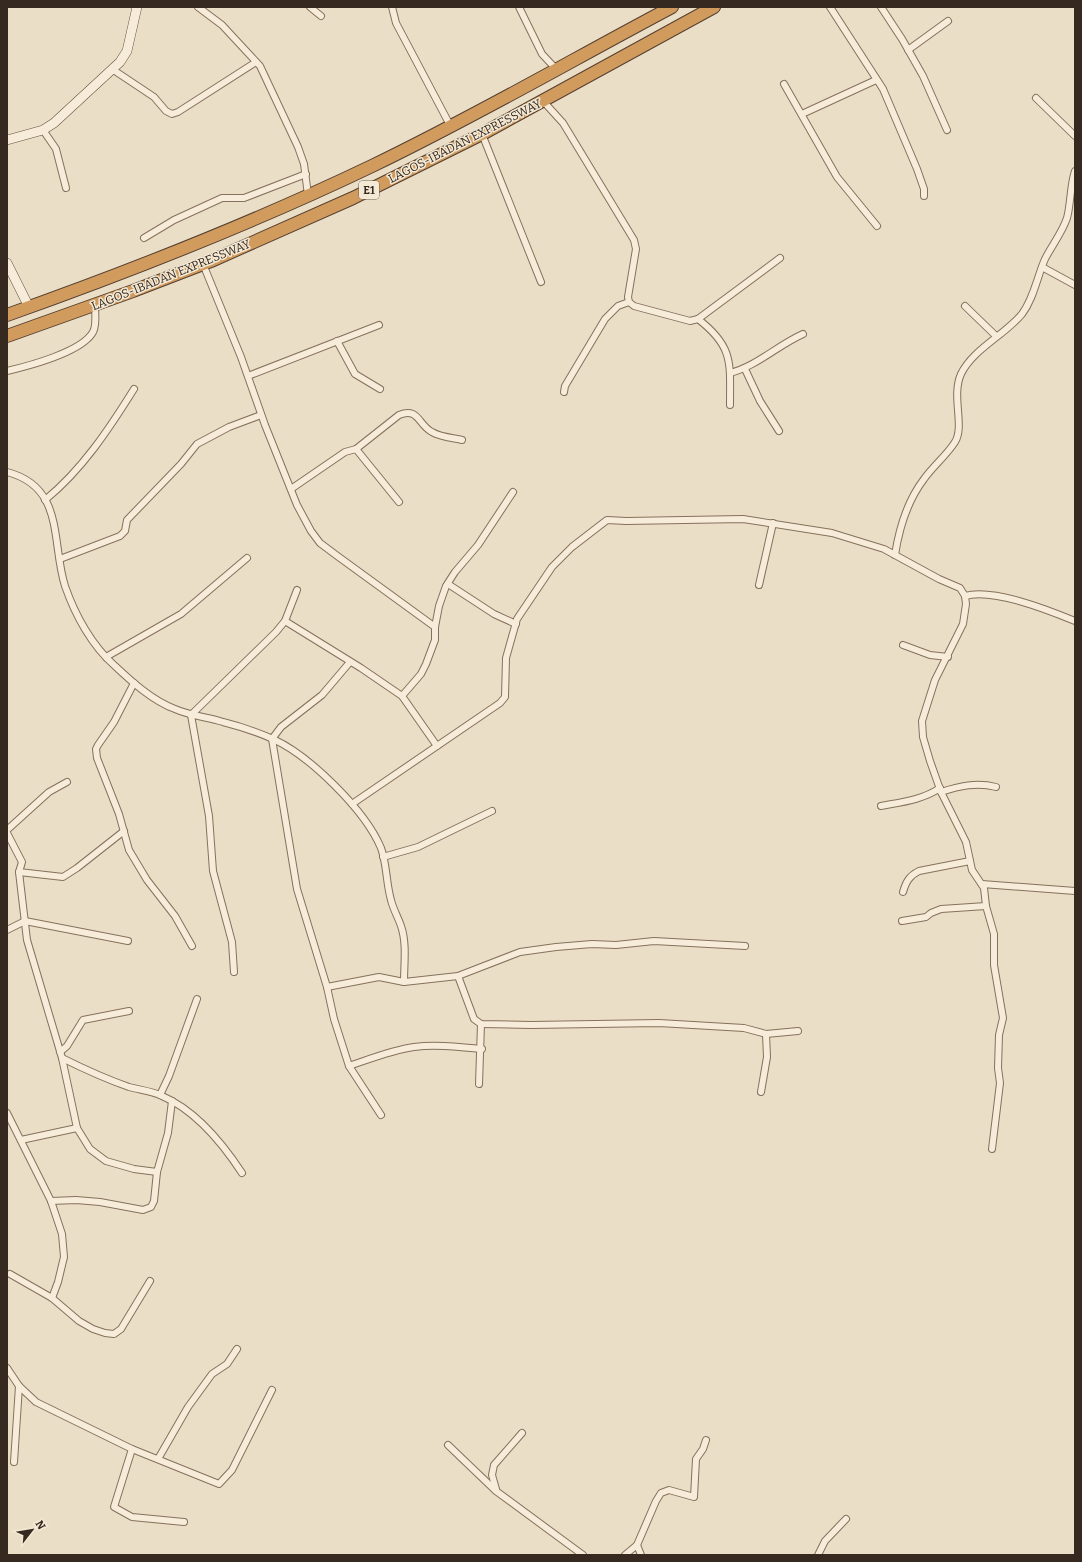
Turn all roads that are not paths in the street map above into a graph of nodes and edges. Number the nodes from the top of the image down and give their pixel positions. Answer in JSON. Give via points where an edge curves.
{"nodes":[{"id":1,"x":138,"y":7,"type":"edge"},
{"id":2,"x":198,"y":7,"type":"edge"},
{"id":3,"x":310,"y":7,"type":"edge"},
{"id":4,"x":392,"y":7,"type":"edge"},
{"id":5,"x":519,"y":7,"type":"edge"},
{"id":6,"x":672,"y":7,"type":"edge"},
{"id":7,"x":714,"y":7,"type":"edge"},
{"id":8,"x":830,"y":7,"type":"edge"},
{"id":9,"x":881,"y":7,"type":"edge"},
{"id":10,"x":321,"y":16,"type":"dead end"},
{"id":11,"x":948,"y":21,"type":"dead end"},
{"id":12,"x":908,"y":50,"type":"junction"},
{"id":13,"x":256,"y":62,"type":"junction"},
{"id":14,"x":112,"y":69,"type":"junction"},
{"id":15,"x":556,"y":69,"type":"junction"},
{"id":16,"x":876,"y":80,"type":"junction"},
{"id":17,"x":784,"y":84,"type":"dead end"},
{"id":18,"x":1036,"y":98,"type":"dead end"},
{"id":19,"x":543,"y":101,"type":"junction"},
{"id":20,"x":802,"y":114,"type":"junction"},
{"id":21,"x":451,"y":127,"type":"junction"},
{"id":22,"x":43,"y":130,"type":"junction"},
{"id":23,"x":947,"y":130,"type":"dead end"},
{"id":24,"x":482,"y":134,"type":"junction"},
{"id":25,"x":1075,"y":136,"type":"edge"},
{"id":26,"x":7,"y":140,"type":"edge"},
{"id":27,"x":1075,"y":171,"type":"edge"},
{"id":28,"x":306,"y":174,"type":"junction"},
{"id":29,"x":66,"y":188,"type":"dead end"},
{"id":30,"x":308,"y":195,"type":"junction"},
{"id":31,"x":924,"y":196,"type":"dead end"},
{"id":32,"x":877,"y":226,"type":"dead end"},
{"id":33,"x":144,"y":238,"type":"dead end"},
{"id":34,"x":780,"y":258,"type":"dead end"},
{"id":35,"x":7,"y":263,"type":"edge"},
{"id":36,"x":203,"y":264,"type":"junction"},
{"id":37,"x":1042,"y":268,"type":"junction"},
{"id":38,"x":10,"y":279,"type":"edge"},
{"id":39,"x":540,"y":282,"type":"dead end"},
{"id":40,"x":1075,"y":285,"type":"edge"},
{"id":41,"x":629,"y":302,"type":"junction"},
{"id":42,"x":95,"y":305,"type":"junction"},
{"id":43,"x":965,"y":306,"type":"dead end"},
{"id":44,"x":29,"y":307,"type":"junction"},
{"id":45,"x":7,"y":314,"type":"edge"},
{"id":46,"x":698,"y":319,"type":"junction"},
{"id":47,"x":380,"y":325,"type":"dead end"},
{"id":48,"x":803,"y":334,"type":"dead end"},
{"id":49,"x":7,"y":336,"type":"edge"},
{"id":50,"x":996,"y":336,"type":"junction"},
{"id":51,"x":337,"y":341,"type":"junction"},
{"id":52,"x":745,"y":369,"type":"junction"},
{"id":53,"x":7,"y":371,"type":"edge"},
{"id":54,"x":730,"y":373,"type":"junction"},
{"id":55,"x":248,"y":376,"type":"junction"},
{"id":56,"x":134,"y":389,"type":"dead end"},
{"id":57,"x":380,"y":389,"type":"dead end"},
{"id":58,"x":564,"y":392,"type":"dead end"},
{"id":59,"x":730,"y":405,"type":"dead end"},
{"id":60,"x":261,"y":415,"type":"junction"},
{"id":61,"x":779,"y":431,"type":"dead end"},
{"id":62,"x":462,"y":440,"type":"dead end"},
{"id":63,"x":356,"y":449,"type":"junction"},
{"id":64,"x":7,"y":472,"type":"edge"},
{"id":65,"x":291,"y":489,"type":"junction"},
{"id":66,"x":513,"y":492,"type":"dead end"},
{"id":67,"x":44,"y":500,"type":"junction"},
{"id":68,"x":399,"y":502,"type":"dead end"},
{"id":69,"x":773,"y":523,"type":"junction"},
{"id":70,"x":895,"y":555,"type":"junction"},
{"id":71,"x":247,"y":558,"type":"dead end"},
{"id":72,"x":60,"y":559,"type":"junction"},
{"id":73,"x":448,"y":584,"type":"junction"},
{"id":74,"x":759,"y":586,"type":"dead end"},
{"id":75,"x":297,"y":590,"type":"dead end"},
{"id":76,"x":965,"y":596,"type":"junction"},
{"id":77,"x":285,"y":621,"type":"junction"},
{"id":78,"x":1075,"y":621,"type":"edge"},
{"id":79,"x":516,"y":624,"type":"junction"},
{"id":80,"x":435,"y":627,"type":"junction"},
{"id":81,"x":903,"y":645,"type":"dead end"},
{"id":82,"x":106,"y":657,"type":"junction"},
{"id":83,"x":948,"y":658,"type":"junction"},
{"id":84,"x":350,"y":662,"type":"junction"},
{"id":85,"x":134,"y":683,"type":"junction"},
{"id":86,"x":402,"y":696,"type":"junction"},
{"id":87,"x":191,"y":715,"type":"junction"},
{"id":88,"x":272,"y":739,"type":"junction"},
{"id":89,"x":437,"y":746,"type":"junction"},
{"id":90,"x":67,"y":782,"type":"dead end"},
{"id":91,"x":996,"y":787,"type":"dead end"},
{"id":92,"x":941,"y":790,"type":"junction"},
{"id":93,"x":352,"y":804,"type":"junction"},
{"id":94,"x":881,"y":806,"type":"dead end"},
{"id":95,"x":492,"y":811,"type":"dead end"},
{"id":96,"x":7,"y":831,"type":"edge"},
{"id":97,"x":124,"y":831,"type":"junction"},
{"id":98,"x":383,"y":857,"type":"junction"},
{"id":99,"x":970,"y":861,"type":"junction"},
{"id":100,"x":19,"y":872,"type":"junction"},
{"id":101,"x":982,"y":884,"type":"junction"},
{"id":102,"x":1075,"y":890,"type":"edge"},
{"id":103,"x":903,"y":892,"type":"dead end"},
{"id":104,"x":986,"y":906,"type":"junction"},
{"id":105,"x":26,"y":921,"type":"junction"},
{"id":106,"x":902,"y":921,"type":"dead end"},
{"id":107,"x":7,"y":930,"type":"edge"},
{"id":108,"x":128,"y":941,"type":"dead end"},
{"id":109,"x":192,"y":946,"type":"dead end"},
{"id":110,"x":745,"y":946,"type":"dead end"},
{"id":111,"x":234,"y":972,"type":"dead end"},
{"id":112,"x":458,"y":976,"type":"junction"},
{"id":113,"x":404,"y":982,"type":"junction"},
{"id":114,"x":327,"y":987,"type":"junction"},
{"id":115,"x":197,"y":999,"type":"dead end"},
{"id":116,"x":129,"y":1011,"type":"dead end"},
{"id":117,"x":482,"y":1024,"type":"junction"},
{"id":118,"x":798,"y":1031,"type":"dead end"},
{"id":119,"x":766,"y":1034,"type":"junction"},
{"id":120,"x":482,"y":1049,"type":"junction"},
{"id":121,"x":61,"y":1055,"type":"junction"},
{"id":122,"x":349,"y":1066,"type":"junction"},
{"id":123,"x":479,"y":1084,"type":"dead end"},
{"id":124,"x":761,"y":1092,"type":"dead end"},
{"id":125,"x":160,"y":1095,"type":"junction"},
{"id":126,"x":172,"y":1101,"type":"junction"},
{"id":127,"x":7,"y":1112,"type":"edge"},
{"id":128,"x":381,"y":1115,"type":"dead end"},
{"id":129,"x":77,"y":1128,"type":"junction"},
{"id":130,"x":21,"y":1140,"type":"junction"},
{"id":131,"x":992,"y":1149,"type":"dead end"},
{"id":132,"x":157,"y":1172,"type":"junction"},
{"id":133,"x":242,"y":1173,"type":"dead end"},
{"id":134,"x":51,"y":1201,"type":"junction"},
{"id":135,"x":10,"y":1274,"type":"dead end"},
{"id":136,"x":150,"y":1281,"type":"dead end"},
{"id":137,"x":52,"y":1298,"type":"junction"},
{"id":138,"x":237,"y":1349,"type":"dead end"},
{"id":139,"x":7,"y":1368,"type":"edge"},
{"id":140,"x":19,"y":1386,"type":"junction"},
{"id":141,"x":272,"y":1390,"type":"dead end"},
{"id":142,"x":522,"y":1433,"type":"dead end"},
{"id":143,"x":706,"y":1440,"type":"dead end"},
{"id":144,"x":448,"y":1445,"type":"dead end"},
{"id":145,"x":132,"y":1449,"type":"junction"},
{"id":146,"x":158,"y":1458,"type":"junction"},
{"id":147,"x":14,"y":1462,"type":"dead end"},
{"id":148,"x":496,"y":1491,"type":"junction"},
{"id":149,"x":846,"y":1519,"type":"dead end"},
{"id":150,"x":184,"y":1522,"type":"dead end"},
{"id":151,"x":637,"y":1545,"type":"junction"},
{"id":152,"x":582,"y":1555,"type":"edge"},
{"id":153,"x":625,"y":1555,"type":"edge"},
{"id":154,"x":641,"y":1555,"type":"edge"},
{"id":155,"x":818,"y":1555,"type":"edge"}],
"edges":[{"from":1,"to":14,"type":"street","via":[[127,51]]},
{"from":2,"to":13,"type":"street","via":[[222,25]]},
{"from":3,"to":10,"type":"street"},
{"from":4,"to":21,"type":"street","via":[[396,23]]},
{"from":5,"to":15,"type":"street","via":[[542,54]]},
{"from":6,"to":15,"type":"highway","name":"LAGOS-IBADAN EXPRESSWAY","number":"E1"},
{"from":7,"to":19,"type":"highway","name":"LAGOS-IBADAN EXPRESSWAY","number":"E1"},
{"from":8,"to":16,"type":"street"},
{"from":9,"to":12,"type":"street"},
{"from":11,"to":12,"type":"street"},
{"from":12,"to":23,"type":"street","via":[[923,76]]},
{"from":13,"to":14,"type":"street","via":[[172,114],[148,93]]},
{"from":13,"to":28,"type":"street","via":[[270,85],[298,147]]},
{"from":14,"to":22,"type":"street"},
{"from":15,"to":21,"type":"highway","name":"LAGOS-IBADAN EXPRESSWAY","number":"E1"},
{"from":16,"to":20,"type":"street"},
{"from":16,"to":31,"type":"street","via":[[917,169]]},
{"from":17,"to":20,"type":"street"},
{"from":18,"to":25,"type":"street"},
{"from":19,"to":24,"type":"highway","name":"LAGOS-IBADAN EXPRESSWAY","number":"E1"},
{"from":19,"to":41,"type":"street","via":[[563,123],[634,240],[636,249]]},
{"from":20,"to":32,"type":"street","via":[[837,177]]},
{"from":21,"to":30,"type":"highway","name":"LAGOS-IBADAN EXPRESSWAY","number":"E1"},
{"from":22,"to":26,"type":"street"},
{"from":22,"to":29,"type":"street","via":[[56,149]]},
{"from":24,"to":36,"type":"highway","name":"LAGOS-IBADAN EXPRESSWAY","number":"E1","via":[[333,207]]},
{"from":24,"to":39,"type":"street"},
{"from":27,"to":37,"type":"street","via":[[1066,220]]},
{"from":28,"to":30,"type":"street"},
{"from":28,"to":33,"type":"street","via":[[244,198],[222,198],[174,220]]},
{"from":30,"to":44,"type":"highway","name":"LAGOS-IBADAN EXPRESSWAY","number":"E1","via":[[162,257]]},
{"from":34,"to":46,"type":"street"},
{"from":35,"to":38,"type":"street"},
{"from":36,"to":42,"type":"highway","name":"LAGOS-IBADAN EXPRESSWAY","number":"E1"},
{"from":36,"to":55,"type":"street"},
{"from":37,"to":40,"type":"street"},
{"from":37,"to":50,"type":"street","via":[[1030,301],[1022,314]]},
{"from":38,"to":44,"type":"street"},
{"from":41,"to":46,"type":"street","via":[[634,306],[690,321]]},
{"from":41,"to":58,"type":"street","via":[[618,306],[605,319],[565,386]]},
{"from":42,"to":49,"type":"highway","name":"LAGOS-IBADAN EXPRESSWAY","number":"E1"},
{"from":42,"to":53,"type":"street","via":[[94,331],[89,338],[53,358]]},
{"from":43,"to":50,"type":"street"},
{"from":44,"to":45,"type":"highway","name":"LAGOS-IBADAN EXPRESSWAY","number":"E1"},
{"from":46,"to":54,"type":"street","via":[[721,340]]},
{"from":47,"to":51,"type":"street"},
{"from":48,"to":52,"type":"street","via":[[789,340]]},
{"from":50,"to":70,"type":"street","via":[[962,372],[956,387],[959,433],[956,441],[915,492],[898,536]]},
{"from":51,"to":55,"type":"street"},
{"from":51,"to":57,"type":"street","via":[[351,370]]},
{"from":52,"to":54,"type":"street"},
{"from":52,"to":61,"type":"street","via":[[760,401]]},
{"from":54,"to":59,"type":"street"},
{"from":55,"to":60,"type":"street"},
{"from":56,"to":67,"type":"street","via":[[109,429],[86,458],[59,489]]},
{"from":60,"to":65,"type":"street"},
{"from":60,"to":72,"type":"street","via":[[229,427],[197,444],[127,520],[125,531],[120,536]]},
{"from":62,"to":63,"type":"street","via":[[432,432],[412,413],[406,412]]},
{"from":63,"to":65,"type":"street","via":[[345,452]]},
{"from":63,"to":68,"type":"street"},
{"from":64,"to":67,"type":"street","via":[[26,478],[35,485]]},
{"from":65,"to":80,"type":"street","via":[[320,543]]},
{"from":66,"to":73,"type":"street"},
{"from":67,"to":72,"type":"street","via":[[54,523]]},
{"from":69,"to":70,"type":"street","via":[[832,533],[884,549]]},
{"from":69,"to":74,"type":"street"},
{"from":69,"to":79,"type":"street","via":[[743,519],[607,520],[572,547],[552,567]]},
{"from":70,"to":76,"type":"street","via":[[960,588]]},
{"from":71,"to":82,"type":"street","via":[[180,614]]},
{"from":72,"to":82,"type":"street","via":[[65,585],[74,606],[89,634]]},
{"from":73,"to":79,"type":"street","via":[[494,614]]},
{"from":73,"to":80,"type":"street","via":[[439,606]]},
{"from":75,"to":77,"type":"street"},
{"from":76,"to":78,"type":"street","via":[[991,595]]},
{"from":76,"to":83,"type":"street","via":[[963,624]]},
{"from":77,"to":84,"type":"street"},
{"from":77,"to":87,"type":"street","via":[[264,646]]},
{"from":79,"to":89,"type":"street","via":[[506,658],[505,697]]},
{"from":80,"to":86,"type":"street","via":[[435,640],[426,664]]},
{"from":81,"to":83,"type":"street","via":[[930,655]]},
{"from":82,"to":85,"type":"street"},
{"from":83,"to":92,"type":"street","via":[[935,680],[922,721],[923,737]]},
{"from":84,"to":86,"type":"street"},
{"from":84,"to":88,"type":"street","via":[[322,695],[281,727]]},
{"from":85,"to":87,"type":"street","via":[[160,702]]},
{"from":85,"to":97,"type":"street","via":[[96,750]]},
{"from":86,"to":89,"type":"street"},
{"from":87,"to":88,"type":"street","via":[[224,722]]},
{"from":87,"to":111,"type":"street","via":[[209,816],[213,871],[232,942]]},
{"from":88,"to":93,"type":"street","via":[[293,750]]},
{"from":88,"to":114,"type":"street","via":[[297,889]]},
{"from":89,"to":93,"type":"street"},
{"from":90,"to":96,"type":"street","via":[[49,792]]},
{"from":91,"to":92,"type":"street","via":[[984,784]]},
{"from":92,"to":94,"type":"street","via":[[917,799]]},
{"from":92,"to":99,"type":"street","via":[[966,842]]},
{"from":93,"to":98,"type":"street","via":[[374,834]]},
{"from":95,"to":98,"type":"street","via":[[418,847]]},
{"from":96,"to":100,"type":"street","via":[[22,862]]},
{"from":97,"to":100,"type":"street","via":[[63,877]]},
{"from":97,"to":109,"type":"street","via":[[129,850],[138,866],[175,916]]},
{"from":98,"to":113,"type":"street","via":[[391,900],[402,927]]},
{"from":99,"to":101,"type":"street","via":[[974,875]]},
{"from":99,"to":103,"type":"street","via":[[919,871],[911,875]]},
{"from":100,"to":105,"type":"street"},
{"from":101,"to":102,"type":"street"},
{"from":101,"to":104,"type":"street"},
{"from":104,"to":106,"type":"street","via":[[942,909],[926,917]]},
{"from":104,"to":131,"type":"street","via":[[994,934],[994,965],[1003,1018],[999,1035],[1000,1083]]},
{"from":105,"to":107,"type":"street"},
{"from":105,"to":108,"type":"street"},
{"from":105,"to":121,"type":"street","via":[[27,940]]},
{"from":110,"to":112,"type":"street","via":[[654,942],[616,946],[592,944],[556,947],[520,952]]},
{"from":112,"to":113,"type":"street"},
{"from":112,"to":117,"type":"street","via":[[472,1015]]},
{"from":113,"to":114,"type":"street","via":[[379,978]]},
{"from":114,"to":122,"type":"street"},
{"from":115,"to":125,"type":"street","via":[[170,1076]]},
{"from":116,"to":121,"type":"street","via":[[83,1020]]},
{"from":117,"to":119,"type":"street","via":[[659,1023],[744,1028]]},
{"from":117,"to":120,"type":"street"},
{"from":118,"to":119,"type":"street"},
{"from":119,"to":124,"type":"street","via":[[767,1057]]},
{"from":120,"to":122,"type":"street","via":[[414,1047]]},
{"from":120,"to":123,"type":"street"},
{"from":121,"to":125,"type":"street","via":[[98,1076]]},
{"from":121,"to":129,"type":"street"},
{"from":122,"to":128,"type":"street"},
{"from":125,"to":126,"type":"street"},
{"from":126,"to":132,"type":"street","via":[[168,1133]]},
{"from":126,"to":133,"type":"street","via":[[212,1135]]},
{"from":127,"to":130,"type":"street"},
{"from":129,"to":130,"type":"street"},
{"from":129,"to":132,"type":"street","via":[[90,1150],[106,1161]]},
{"from":130,"to":134,"type":"street"},
{"from":132,"to":134,"type":"street","via":[[154,1201],[151,1207],[143,1210],[100,1202]]},
{"from":134,"to":137,"type":"street","via":[[62,1234],[64,1258]]},
{"from":135,"to":137,"type":"street"},
{"from":136,"to":137,"type":"street","via":[[121,1329],[114,1334],[104,1333],[80,1321]]},
{"from":138,"to":146,"type":"street","via":[[227,1364],[212,1374],[188,1407]]},
{"from":139,"to":140,"type":"street"},
{"from":140,"to":145,"type":"street","via":[[36,1402]]},
{"from":140,"to":147,"type":"street"},
{"from":141,"to":146,"type":"street","via":[[232,1470],[219,1484]]},
{"from":142,"to":148,"type":"street","via":[[494,1465],[492,1475]]},
{"from":143,"to":151,"type":"street","via":[[696,1459],[694,1498],[669,1490],[661,1493]]},
{"from":144,"to":148,"type":"street"},
{"from":145,"to":146,"type":"street"},
{"from":145,"to":150,"type":"street","via":[[114,1507],[132,1517]]},
{"from":148,"to":152,"type":"street"},
{"from":149,"to":155,"type":"street","via":[[825,1541]]},
{"from":151,"to":153,"type":"street"},
{"from":151,"to":154,"type":"street"}]}
